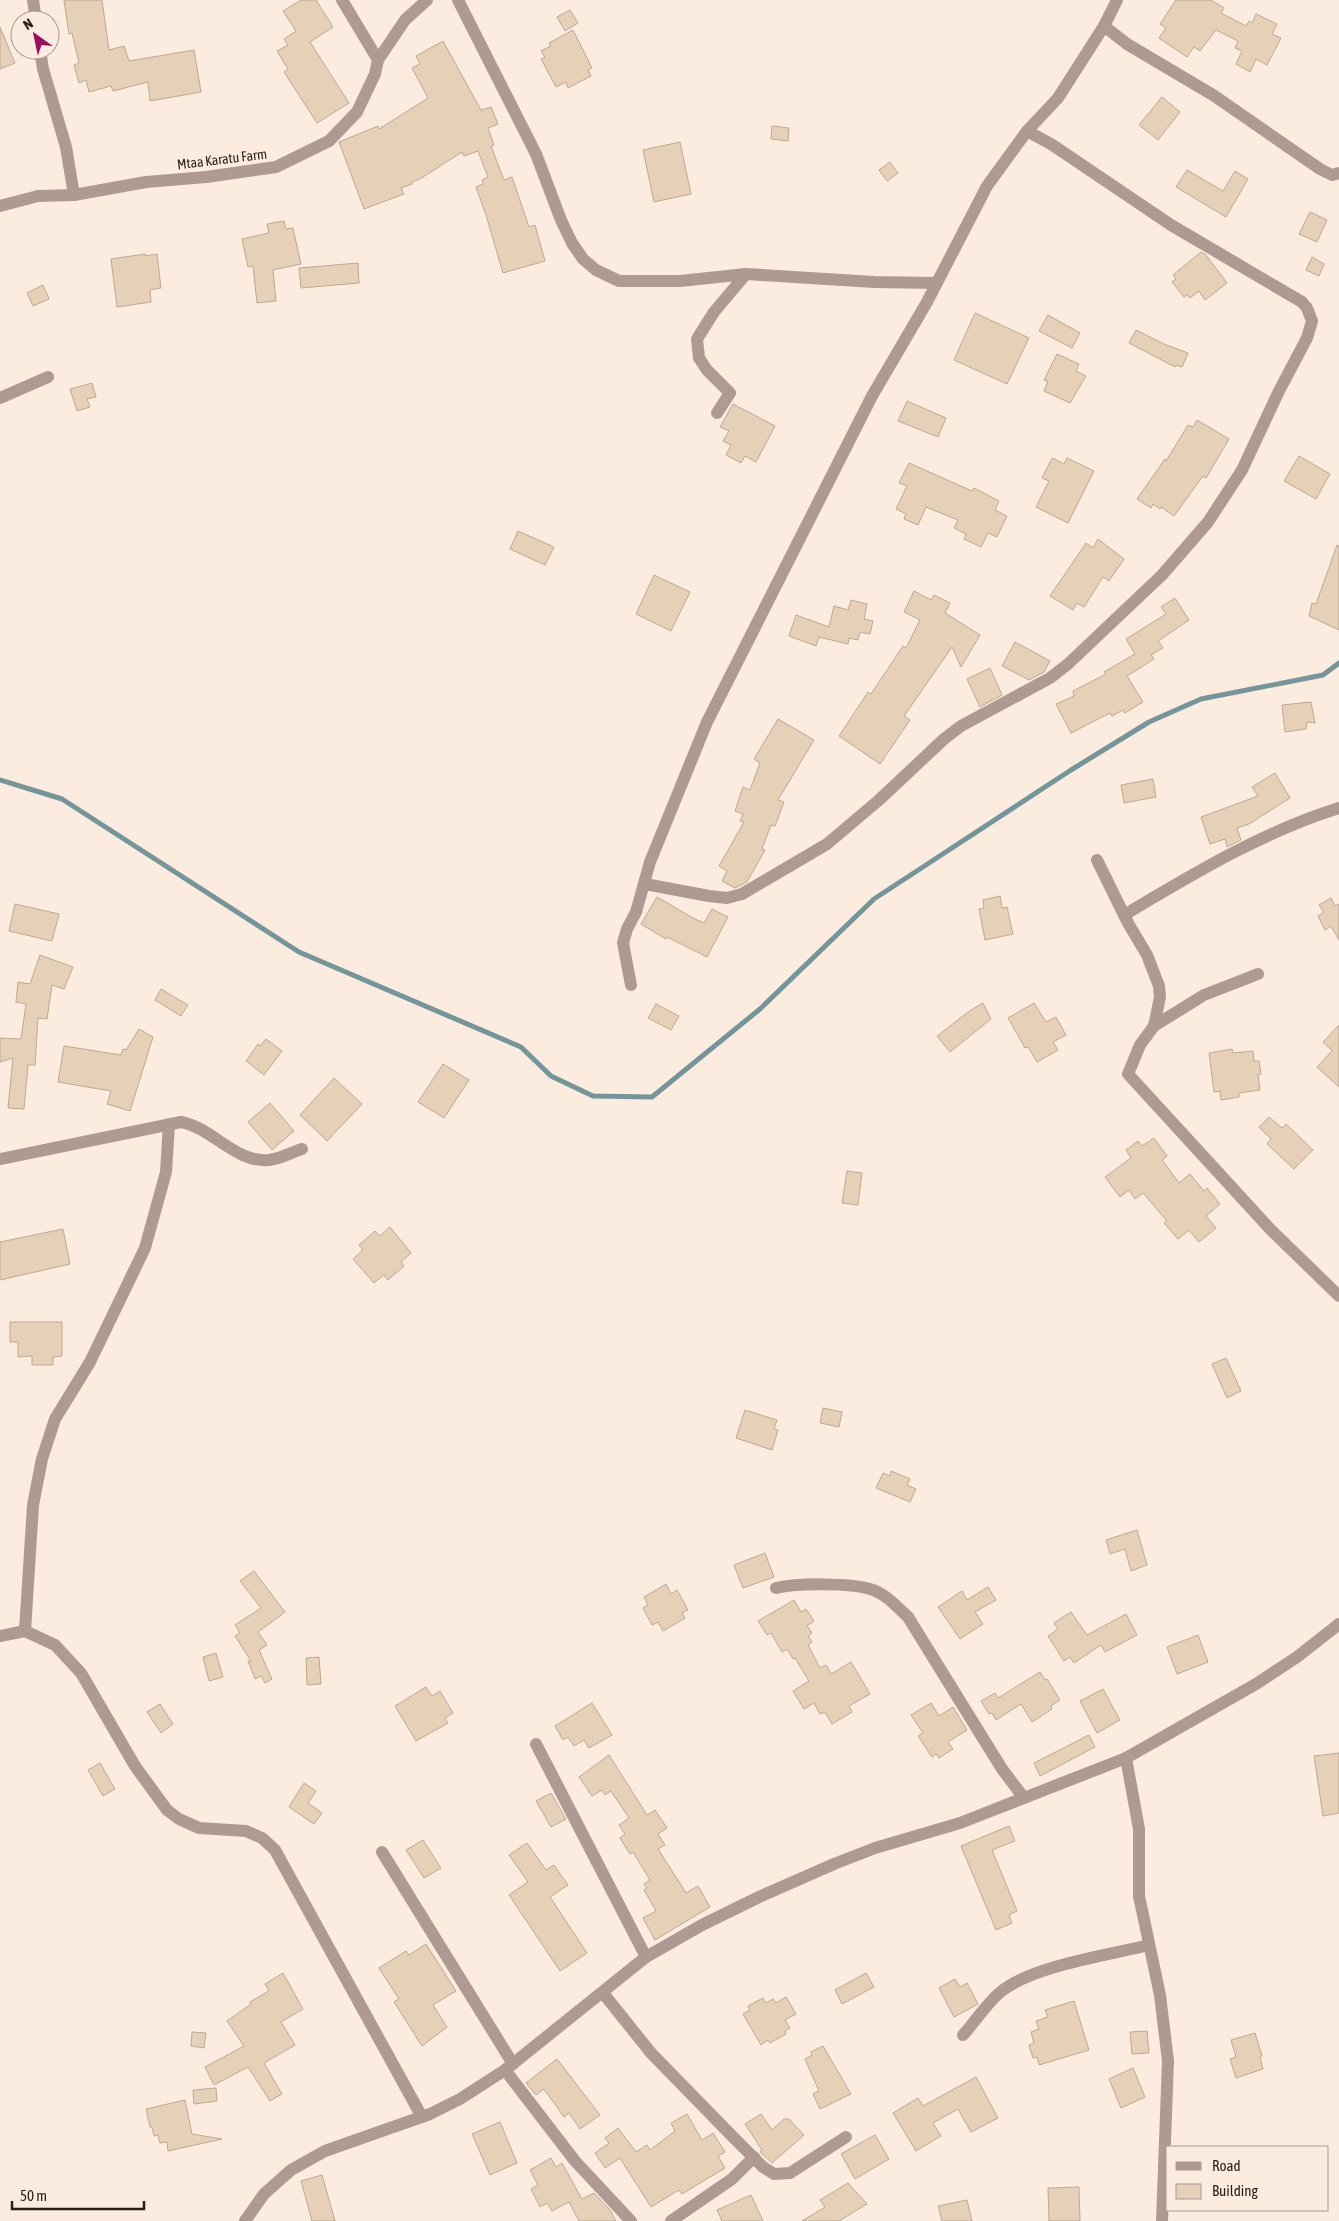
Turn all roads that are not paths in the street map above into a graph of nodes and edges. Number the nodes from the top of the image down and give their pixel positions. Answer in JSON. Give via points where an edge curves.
{"nodes":[{"id":1,"x":342,"y":0,"type":"edge"},
{"id":2,"x":427,"y":0,"type":"edge"},
{"id":3,"x":458,"y":0,"type":"edge"},
{"id":4,"x":1117,"y":0,"type":"edge"},
{"id":5,"x":1104,"y":26,"type":"junction"},
{"id":6,"x":42,"y":60,"type":"edge"},
{"id":7,"x":378,"y":60,"type":"junction"},
{"id":8,"x":1027,"y":131,"type":"junction"},
{"id":9,"x":1339,"y":173,"type":"edge"},
{"id":10,"x":74,"y":195,"type":"junction"},
{"id":11,"x":0,"y":206,"type":"edge"},
{"id":12,"x":746,"y":274,"type":"junction"},
{"id":13,"x":936,"y":283,"type":"junction"},
{"id":14,"x":48,"y":377,"type":"dead end"},
{"id":15,"x":0,"y":398,"type":"edge"},
{"id":16,"x":717,"y":413,"type":"dead end"},
{"id":17,"x":1339,"y":808,"type":"edge"},
{"id":18,"x":1097,"y":860,"type":"dead end"},
{"id":19,"x":645,"y":884,"type":"junction"},
{"id":20,"x":1124,"y":916,"type":"junction"},
{"id":21,"x":1258,"y":974,"type":"dead end"},
{"id":22,"x":631,"y":985,"type":"dead end"},
{"id":23,"x":1154,"y":1026,"type":"junction"},
{"id":24,"x":169,"y":1124,"type":"junction"},
{"id":25,"x":302,"y":1149,"type":"dead end"},
{"id":26,"x":0,"y":1159,"type":"edge"},
{"id":27,"x":1339,"y":1296,"type":"edge"},
{"id":28,"x":776,"y":1588,"type":"dead end"},
{"id":29,"x":1339,"y":1624,"type":"edge"},
{"id":30,"x":24,"y":1631,"type":"junction"},
{"id":31,"x":0,"y":1636,"type":"edge"},
{"id":32,"x":536,"y":1744,"type":"dead end"},
{"id":33,"x":1126,"y":1758,"type":"junction"},
{"id":34,"x":1024,"y":1798,"type":"junction"},
{"id":35,"x":382,"y":1852,"type":"dead end"},
{"id":36,"x":1149,"y":1945,"type":"junction"},
{"id":37,"x":646,"y":1957,"type":"junction"},
{"id":38,"x":603,"y":1993,"type":"junction"},
{"id":39,"x":963,"y":2036,"type":"dead end"},
{"id":40,"x":509,"y":2067,"type":"junction"},
{"id":41,"x":422,"y":2117,"type":"junction"},
{"id":42,"x":846,"y":2137,"type":"dead end"},
{"id":43,"x":754,"y":2157,"type":"junction"},
{"id":44,"x":245,"y":2221,"type":"edge"},
{"id":45,"x":631,"y":2221,"type":"edge"},
{"id":46,"x":671,"y":2221,"type":"edge"},
{"id":47,"x":1162,"y":2221,"type":"edge"}],
"edges":[{"from":1,"to":7,"type":"street"},
{"from":2,"to":7,"type":"street","name":"Mtaa Karatu Farm","via":[[405,20]]},
{"from":3,"to":12,"type":"street","via":[[532,145],[572,243],[584,259],[596,270],[619,281],[680,281]]},
{"from":4,"to":5,"type":"street"},
{"from":5,"to":8,"type":"street","via":[[1058,98]]},
{"from":5,"to":9,"type":"street","via":[[1320,169],[1332,175]]},
{"from":6,"to":10,"type":"street","via":[[66,147]]},
{"from":7,"to":10,"type":"street","name":"Mtaa Karatu Farm","via":[[357,112],[329,141],[276,167],[146,182]]},
{"from":8,"to":13,"type":"street","via":[[987,186]]},
{"from":8,"to":19,"type":"street","via":[[1171,225],[1302,302],[1307,308],[1312,322],[1307,338],[1242,470],[1208,522],[1162,575],[1068,664],[1025,693],[950,735],[828,844],[742,894],[727,898]]},
{"from":10,"to":11,"type":"street","name":"Mtaa Karatu Farm","via":[[38,196]]},
{"from":12,"to":13,"type":"street"},
{"from":12,"to":16,"type":"street","via":[[714,312],[697,340],[699,358],[730,393]]},
{"from":13,"to":19,"type":"street","via":[[872,396],[707,722],[650,862]]},
{"from":14,"to":15,"type":"street"},
{"from":17,"to":20,"type":"street","via":[[1257,840]]},
{"from":18,"to":20,"type":"street"},
{"from":19,"to":22,"type":"street","via":[[623,943]]},
{"from":20,"to":23,"type":"street","via":[[1158,978],[1160,998]]},
{"from":21,"to":23,"type":"street","via":[[1204,995]]},
{"from":23,"to":27,"type":"street","via":[[1140,1045],[1128,1074],[1270,1229]]},
{"from":24,"to":25,"type":"street","via":[[194,1124],[246,1158],[270,1160]]},
{"from":24,"to":26,"type":"street"},
{"from":24,"to":30,"type":"street","via":[[166,1172],[145,1248],[90,1362],[54,1419],[42,1459],[33,1505]]},
{"from":28,"to":34,"type":"street","via":[[793,1584],[870,1589],[886,1597],[908,1617],[1002,1769]]},
{"from":29,"to":33,"type":"street","via":[[1256,1684]]},
{"from":30,"to":31,"type":"street"},
{"from":30,"to":41,"type":"street","via":[[55,1645],[81,1673],[134,1766],[168,1810],[199,1828],[246,1831],[262,1838],[275,1850]]},
{"from":32,"to":37,"type":"street"},
{"from":33,"to":34,"type":"street"},
{"from":33,"to":36,"type":"street","via":[[1139,1829],[1140,1896]]},
{"from":34,"to":37,"type":"street","via":[[960,1823],[875,1848],[834,1864],[760,1896]]},
{"from":35,"to":40,"type":"street"},
{"from":36,"to":39,"type":"street","via":[[1043,1970],[1020,1980],[1002,1990]]},
{"from":36,"to":47,"type":"street","via":[[1160,1995],[1168,2061]]},
{"from":37,"to":38,"type":"street"},
{"from":38,"to":40,"type":"street"},
{"from":38,"to":43,"type":"street","via":[[651,2053]]},
{"from":40,"to":41,"type":"street","via":[[460,2099]]},
{"from":40,"to":45,"type":"street","via":[[574,2161]]},
{"from":41,"to":44,"type":"street","via":[[324,2151],[264,2194]]},
{"from":42,"to":43,"type":"street","via":[[790,2173],[774,2174]]},
{"from":43,"to":46,"type":"street","via":[[732,2179]]}]}
